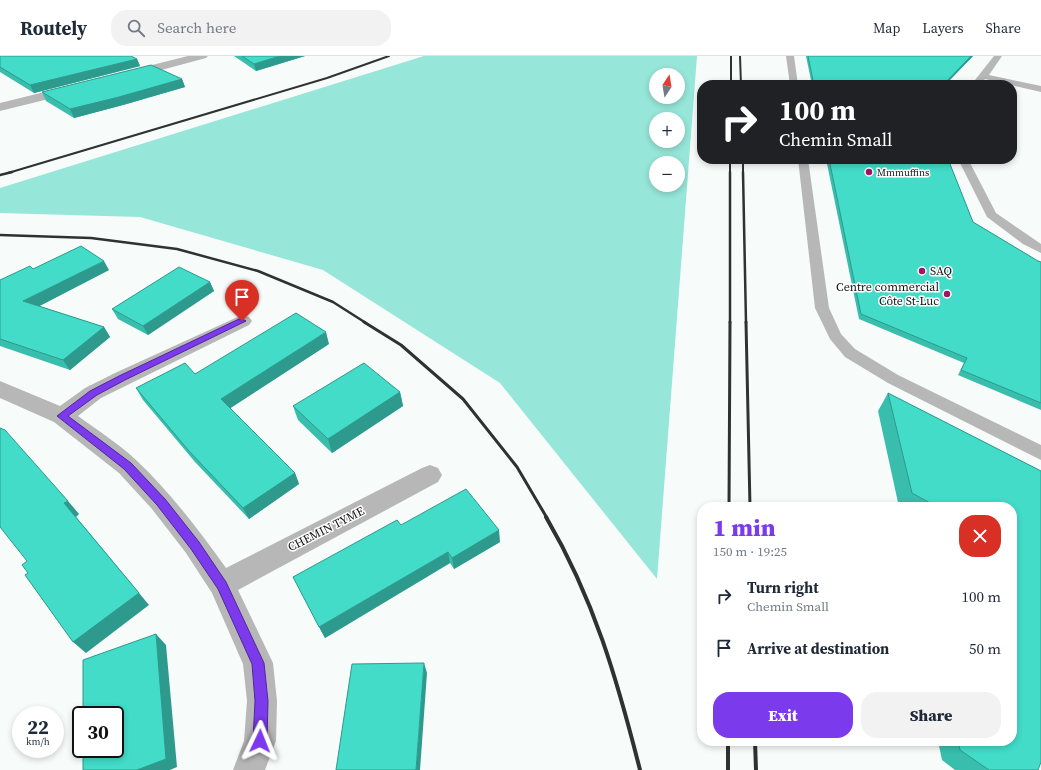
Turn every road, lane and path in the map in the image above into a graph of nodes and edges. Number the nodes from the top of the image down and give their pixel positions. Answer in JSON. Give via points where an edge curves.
{"nodes":[{"id":1,"x":202,"y":56,"type":"edge"},
{"id":2,"x":790,"y":56,"type":"edge"},
{"id":3,"x":998,"y":56,"type":"edge"},
{"id":4,"x":173,"y":59,"type":"edge"},
{"id":5,"x":983,"y":76,"type":"junction"},
{"id":6,"x":120,"y":77,"type":"edge"},
{"id":7,"x":793,"y":80,"type":"edge"},
{"id":8,"x":979,"y":80,"type":"edge"},
{"id":9,"x":1001,"y":80,"type":"edge"},
{"id":10,"x":1017,"y":84,"type":"edge"},
{"id":11,"x":82,"y":86,"type":"edge"},
{"id":12,"x":1041,"y":89,"type":"edge"},
{"id":13,"x":2,"y":105,"type":"edge"},
{"id":14,"x":804,"y":164,"type":"edge"},
{"id":15,"x":966,"y":164,"type":"edge"},
{"id":16,"x":1041,"y":249,"type":"edge"},
{"id":17,"x":242,"y":321,"type":"dead end"},
{"id":18,"x":0,"y":389,"type":"edge"},
{"id":19,"x":62,"y":416,"type":"junction"},
{"id":20,"x":1041,"y":453,"type":"edge"},
{"id":21,"x":430,"y":475,"type":"dead end"},
{"id":22,"x":222,"y":585,"type":"junction"},
{"id":23,"x":249,"y":770,"type":"edge"}],
"edges":[{"from":1,"to":4,"type":"street"},
{"from":2,"to":7,"type":"lane"},
{"from":3,"to":5,"type":"lane"},
{"from":4,"to":6,"type":"street"},
{"from":5,"to":8,"type":"lane"},
{"from":5,"to":9,"type":"lane"},
{"from":10,"to":12,"type":"lane"},
{"from":11,"to":13,"type":"street"},
{"from":14,"to":20,"type":"lane","via":[[822,308],[835,336],[850,354],[893,380]]},
{"from":15,"to":16,"type":"lane","via":[[992,216]]},
{"from":17,"to":19,"type":"street","via":[[122,378],[94,393]]},
{"from":18,"to":19,"type":"street"},
{"from":19,"to":22,"type":"street","via":[[127,466],[161,502]]},
{"from":21,"to":22,"type":"street","name":"CHEMIN TYME"},
{"from":22,"to":23,"type":"street","via":[[258,663],[262,701],[260,741]]}]}
